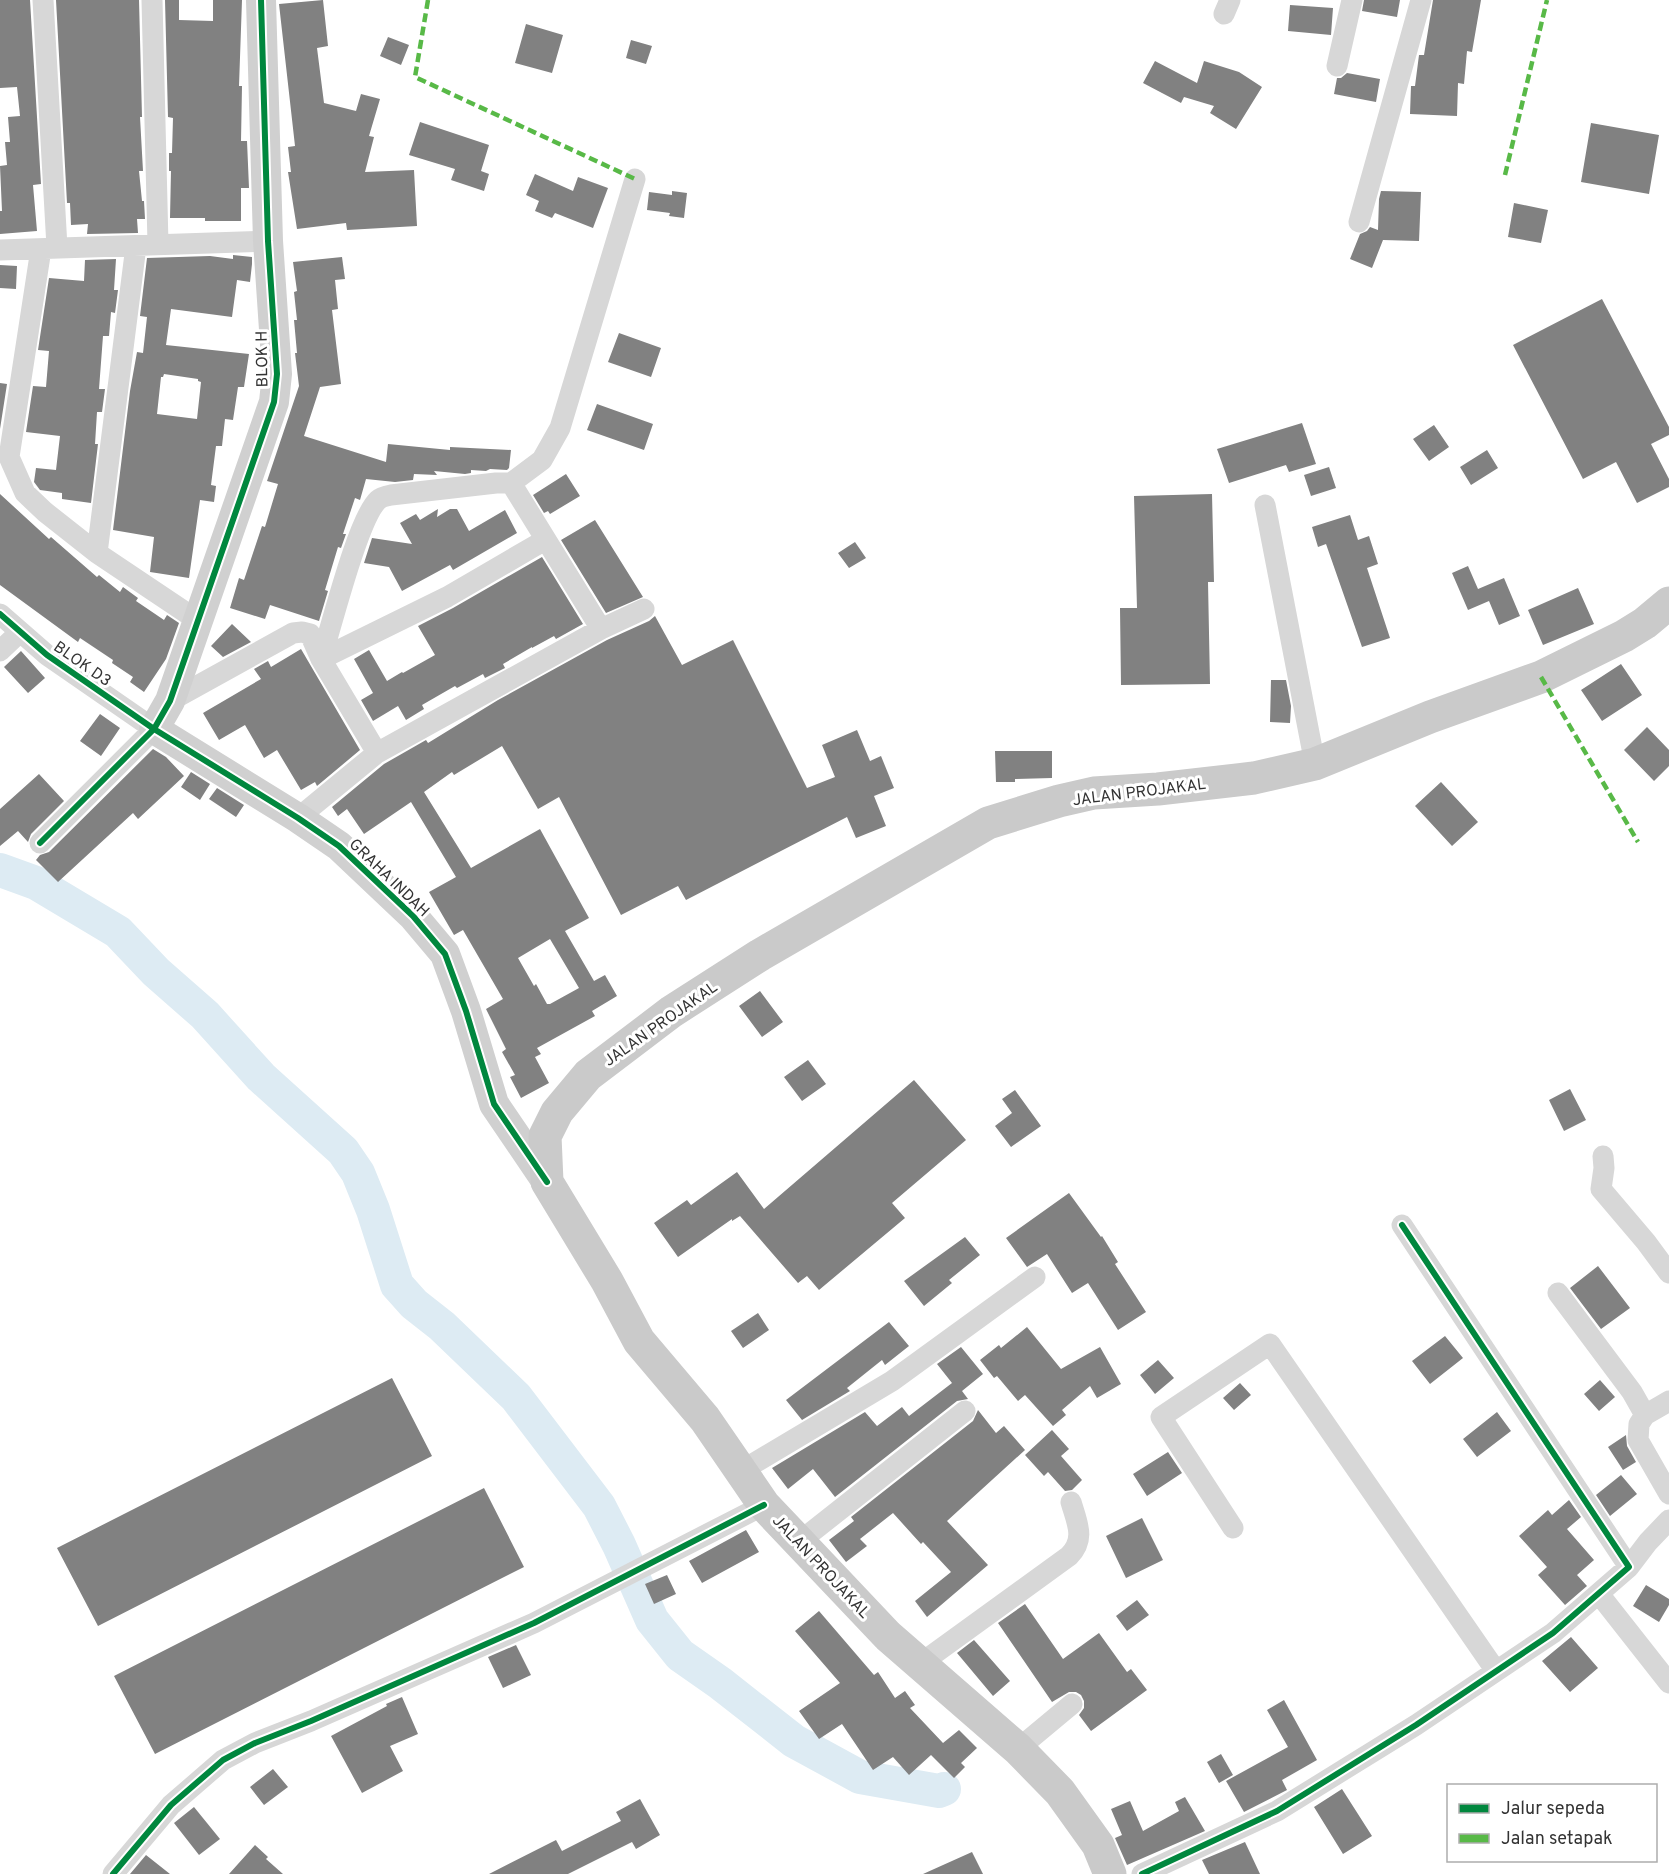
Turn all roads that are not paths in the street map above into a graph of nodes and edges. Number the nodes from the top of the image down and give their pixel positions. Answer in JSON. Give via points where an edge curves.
{"nodes":[{"id":1,"x":44,"y":0,"type":"edge"},
{"id":2,"x":152,"y":0,"type":"edge"},
{"id":3,"x":261,"y":0,"type":"edge"},
{"id":4,"x":1352,"y":0,"type":"edge"},
{"id":5,"x":1421,"y":0,"type":"edge"},
{"id":6,"x":1337,"y":66,"type":"dead end"},
{"id":7,"x":635,"y":179,"type":"dead end"},
{"id":8,"x":1359,"y":222,"type":"dead end"},
{"id":9,"x":268,"y":241,"type":"junction"},
{"id":10,"x":158,"y":244,"type":"junction"},
{"id":11,"x":136,"y":246,"type":"junction"},
{"id":12,"x":49,"y":248,"type":"junction"},
{"id":13,"x":0,"y":250,"type":"edge"},
{"id":14,"x":511,"y":483,"type":"junction"},
{"id":15,"x":1265,"y":505,"type":"dead end"},
{"id":16,"x":545,"y":540,"type":"junction"},
{"id":17,"x":97,"y":554,"type":"junction"},
{"id":18,"x":1669,"y":603,"type":"edge"},
{"id":19,"x":644,"y":609,"type":"dead end"},
{"id":20,"x":0,"y":614,"type":"edge"},
{"id":21,"x":197,"y":620,"type":"junction"},
{"id":22,"x":601,"y":629,"type":"junction"},
{"id":23,"x":20,"y":633,"type":"junction"},
{"id":24,"x":0,"y":651,"type":"edge"},
{"id":25,"x":321,"y":659,"type":"junction"},
{"id":26,"x":170,"y":701,"type":"junction"},
{"id":27,"x":154,"y":729,"type":"junction"},
{"id":28,"x":377,"y":753,"type":"junction"},
{"id":29,"x":1315,"y":764,"type":"junction"},
{"id":30,"x":298,"y":818,"type":"junction"},
{"id":31,"x":40,"y":843,"type":"dead end"},
{"id":32,"x":1603,"y":1156,"type":"dead end"},
{"id":33,"x":547,"y":1182,"type":"junction"},
{"id":34,"x":1402,"y":1225,"type":"dead end"},
{"id":35,"x":1669,"y":1273,"type":"edge"},
{"id":36,"x":1035,"y":1277,"type":"dead end"},
{"id":37,"x":1558,"y":1293,"type":"dead end"},
{"id":38,"x":1669,"y":1401,"type":"edge"},
{"id":39,"x":966,"y":1411,"type":"dead end"},
{"id":40,"x":1645,"y":1415,"type":"junction"},
{"id":41,"x":741,"y":1472,"type":"junction"},
{"id":42,"x":1669,"y":1494,"type":"edge"},
{"id":43,"x":1071,"y":1502,"type":"dead end"},
{"id":44,"x":764,"y":1505,"type":"junction"},
{"id":45,"x":1669,"y":1520,"type":"edge"},
{"id":46,"x":1233,"y":1528,"type":"dead end"},
{"id":47,"x":799,"y":1542,"type":"junction"},
{"id":48,"x":1629,"y":1567,"type":"junction"},
{"id":49,"x":1599,"y":1594,"type":"junction"},
{"id":50,"x":920,"y":1664,"type":"junction"},
{"id":51,"x":1496,"y":1671,"type":"junction"},
{"id":52,"x":1669,"y":1683,"type":"edge"},
{"id":53,"x":1072,"y":1704,"type":"dead end"},
{"id":54,"x":1018,"y":1749,"type":"junction"},
{"id":55,"x":113,"y":1874,"type":"edge"},
{"id":56,"x":1110,"y":1874,"type":"edge"},
{"id":57,"x":1142,"y":1874,"type":"edge"}],
"edges":[{"from":1,"to":12,"type":"street"},
{"from":2,"to":10,"type":"street"},
{"from":3,"to":9,"type":"street","name":"BLOK H"},
{"from":4,"to":6,"type":"street"},
{"from":5,"to":8,"type":"street"},
{"from":7,"to":14,"type":"street","via":[[560,428],[542,460]]},
{"from":9,"to":10,"type":"street"},
{"from":9,"to":21,"type":"street","name":"BLOK H","via":[[277,374],[273,402]]},
{"from":10,"to":11,"type":"street"},
{"from":11,"to":12,"type":"street"},
{"from":11,"to":17,"type":"street"},
{"from":12,"to":13,"type":"street"},
{"from":12,"to":17,"type":"street","via":[[9,457],[25,493]]},
{"from":14,"to":16,"type":"street"},
{"from":14,"to":25,"type":"street","via":[[379,498],[358,540]]},
{"from":15,"to":29,"type":"street"},
{"from":16,"to":22,"type":"street"},
{"from":16,"to":25,"type":"street","via":[[447,597]]},
{"from":17,"to":21,"type":"street"},
{"from":18,"to":29,"type":"main road","name":"JALAN PROJAKAL","via":[[1624,636],[1540,677]]},
{"from":19,"to":22,"type":"street"},
{"from":20,"to":23,"type":"street","name":"BLOK D3"},
{"from":21,"to":26,"type":"street","name":"BLOK H"},
{"from":22,"to":28,"type":"street"},
{"from":23,"to":24,"type":"street"},
{"from":23,"to":27,"type":"street","name":"BLOK D3"},
{"from":25,"to":26,"type":"street","via":[[310,634],[292,633]]},
{"from":25,"to":28,"type":"street"},
{"from":26,"to":27,"type":"street"},
{"from":27,"to":30,"type":"street","name":"GRAHA INDAH"},
{"from":27,"to":31,"type":"street"},
{"from":28,"to":30,"type":"street"},
{"from":29,"to":33,"type":"main road","name":"JALAN PROJAKAL","via":[[1254,778],[1094,793],[988,823],[759,955],[671,1011],[588,1075],[557,1112],[544,1136]]},
{"from":30,"to":33,"type":"street","name":"GRAHA INDAH","via":[[339,846],[413,916],[445,954],[494,1104]]},
{"from":32,"to":35,"type":"street","via":[[1601,1189]]},
{"from":33,"to":41,"type":"main road","name":"JALAN PROJAKAL","via":[[639,1341],[705,1419]]},
{"from":34,"to":48,"type":"street"},
{"from":36,"to":41,"type":"street","via":[[892,1381]]},
{"from":37,"to":40,"type":"street"},
{"from":38,"to":40,"type":"street"},
{"from":39,"to":47,"type":"street"},
{"from":40,"to":42,"type":"street","via":[[1639,1424],[1638,1440]]},
{"from":41,"to":44,"type":"main road","name":"JALAN PROJAKAL"},
{"from":43,"to":50,"type":"street","via":[[1080,1533],[1078,1547]]},
{"from":44,"to":47,"type":"main road","name":"JALAN PROJAKAL"},
{"from":44,"to":55,"type":"street","via":[[534,1623],[223,1760],[171,1806]]},
{"from":45,"to":48,"type":"street"},
{"from":46,"to":51,"type":"street","via":[[1161,1417],[1270,1344]]},
{"from":47,"to":50,"type":"main road","name":"JALAN PROJAKAL","via":[[888,1636]]},
{"from":48,"to":49,"type":"street"},
{"from":49,"to":51,"type":"street","via":[[1553,1633]]},
{"from":49,"to":52,"type":"street"},
{"from":50,"to":54,"type":"main road","name":"JALAN PROJAKAL"},
{"from":51,"to":57,"type":"street","via":[[1276,1811]]},
{"from":53,"to":54,"type":"street"},
{"from":54,"to":56,"type":"main road","name":"JALAN PROJAKAL","via":[[1060,1792],[1098,1845]]}]}
